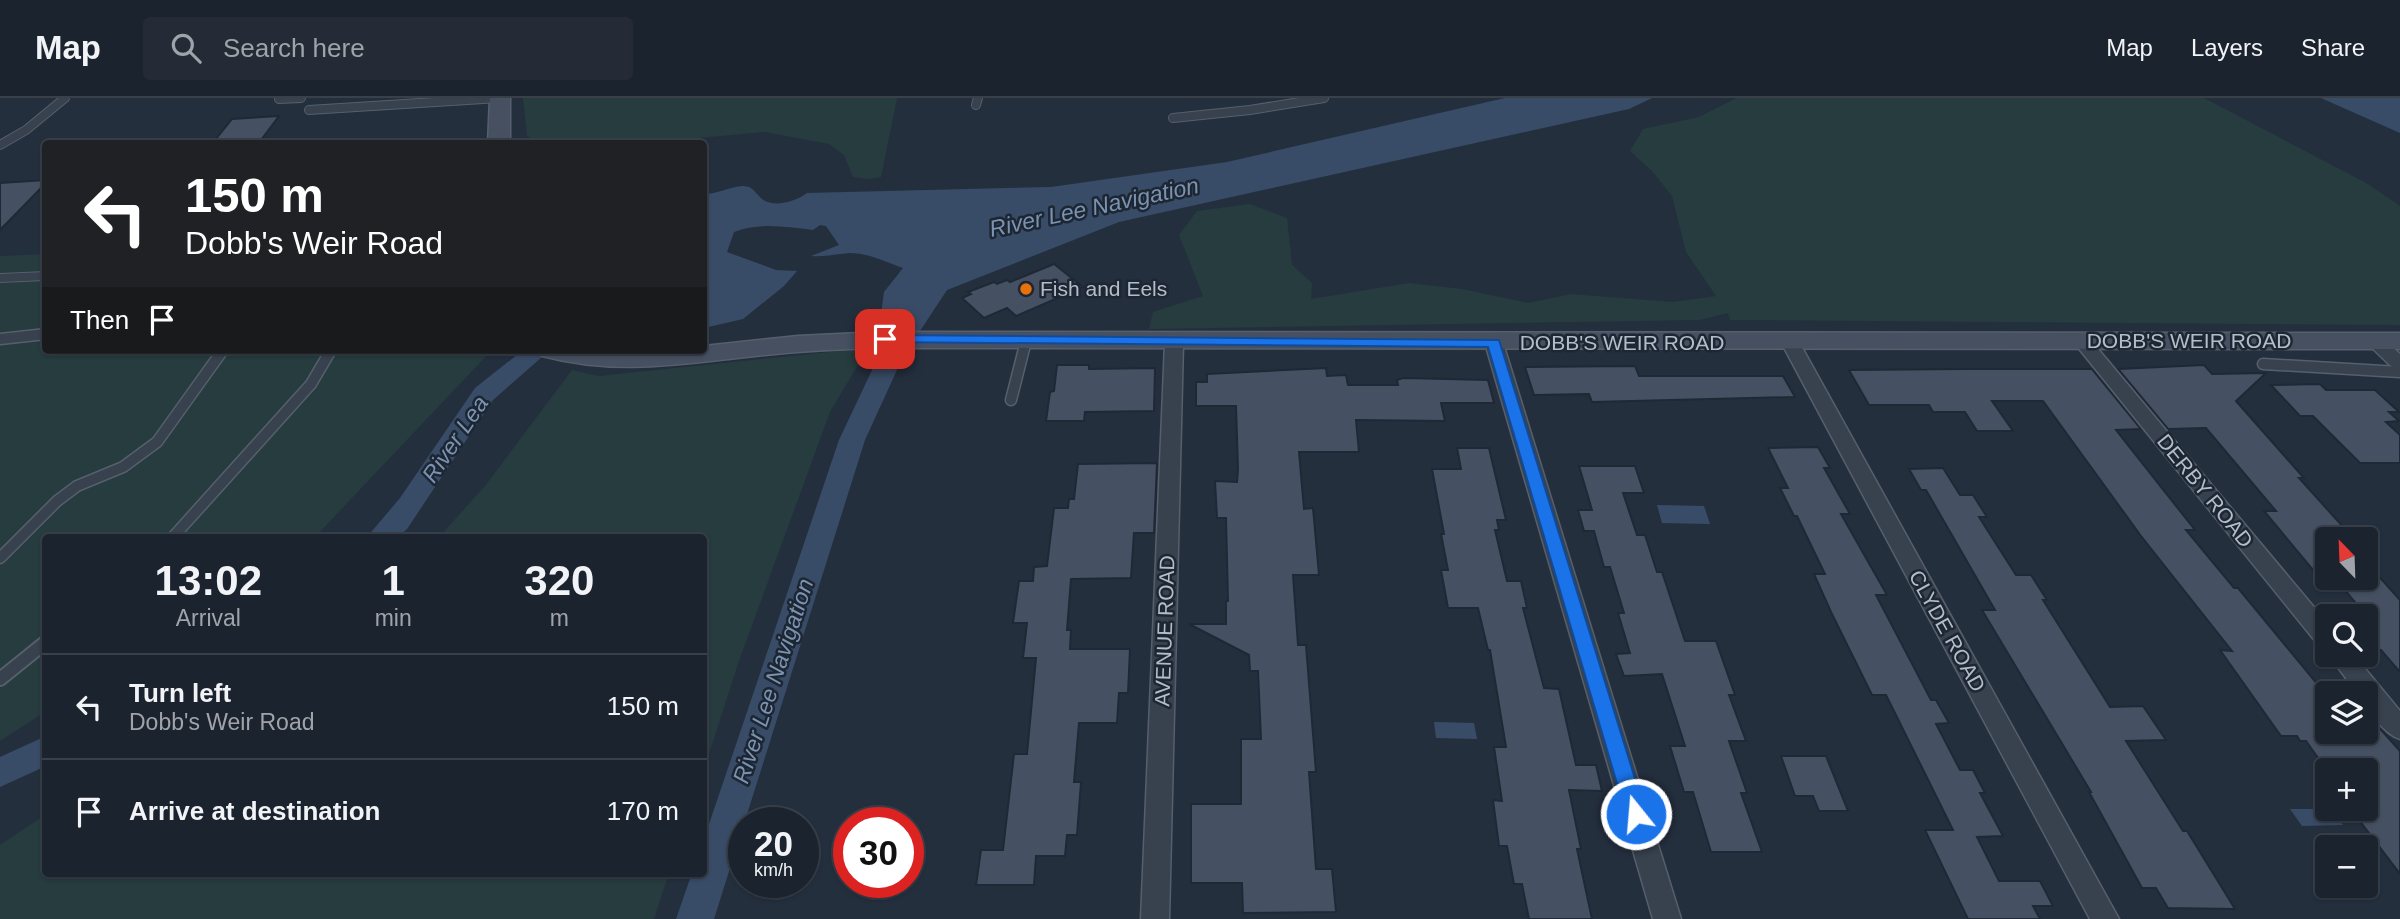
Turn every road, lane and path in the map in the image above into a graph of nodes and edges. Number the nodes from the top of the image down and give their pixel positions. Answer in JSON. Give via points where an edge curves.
{"nodes":[{"id":1,"x":65,"y":98,"type":"edge"},
{"id":2,"x":301,"y":98,"type":"edge"},
{"id":3,"x":499,"y":98,"type":"edge"},
{"id":4,"x":1324,"y":98,"type":"edge"},
{"id":5,"x":279,"y":99,"type":"edge"},
{"id":6,"x":309,"y":110,"type":"dead end"},
{"id":7,"x":1173,"y":118,"type":"dead end"},
{"id":8,"x":499,"y":140,"type":"edge"},
{"id":9,"x":0,"y":145,"type":"edge"},
{"id":10,"x":42,"y":276,"type":"edge"},
{"id":11,"x":0,"y":278,"type":"edge"},
{"id":12,"x":42,"y":334,"type":"edge"},
{"id":13,"x":0,"y":339,"type":"edge"},
{"id":14,"x":1026,"y":341,"type":"junction"},
{"id":15,"x":2081,"y":341,"type":"junction"},
{"id":16,"x":2387,"y":341,"type":"edge"},
{"id":17,"x":1790,"y":342,"type":"junction"},
{"id":18,"x":1174,"y":343,"type":"junction"},
{"id":19,"x":1494,"y":343,"type":"junction"},
{"id":20,"x":707,"y":353,"type":"edge"},
{"id":21,"x":220,"y":354,"type":"edge"},
{"id":22,"x":329,"y":354,"type":"edge"},
{"id":23,"x":568,"y":354,"type":"edge"},
{"id":24,"x":696,"y":354,"type":"edge"},
{"id":25,"x":2263,"y":364,"type":"dead end"},
{"id":26,"x":2400,"y":365,"type":"edge"},
{"id":27,"x":2400,"y":372,"type":"edge"},
{"id":28,"x":1011,"y":400,"type":"dead end"},
{"id":29,"x":176,"y":534,"type":"edge"},
{"id":30,"x":0,"y":558,"type":"edge"},
{"id":31,"x":2315,"y":625,"type":"edge"},
{"id":32,"x":42,"y":645,"type":"edge"},
{"id":33,"x":2350,"y":667,"type":"edge"},
{"id":34,"x":0,"y":679,"type":"edge"},
{"id":35,"x":2400,"y":729,"type":"edge"},
{"id":36,"x":1156,"y":919,"type":"edge"},
{"id":37,"x":1667,"y":919,"type":"edge"},
{"id":38,"x":2105,"y":919,"type":"edge"}],
"edges":[{"from":1,"to":9,"type":"lane"},
{"from":2,"to":5,"type":"lane"},
{"from":3,"to":6,"type":"lane"},
{"from":3,"to":8,"type":"street"},
{"from":4,"to":7,"type":"lane"},
{"from":10,"to":11,"type":"lane"},
{"from":12,"to":13,"type":"lane"},
{"from":14,"to":18,"type":"street","name":"DOBB'S WEIR ROAD"},
{"from":14,"to":20,"type":"street","name":"DOBB'S WEIR ROAD","via":[[876,340]]},
{"from":14,"to":28,"type":"lane"},
{"from":15,"to":16,"type":"street","name":"DOBB'S WEIR ROAD"},
{"from":15,"to":17,"type":"street","name":"DOBB'S WEIR ROAD"},
{"from":15,"to":31,"type":"street","name":"DERBY ROAD"},
{"from":16,"to":26,"type":"street"},
{"from":17,"to":19,"type":"street","name":"DOBB'S WEIR ROAD"},
{"from":17,"to":38,"type":"street","name":"CLYDE ROAD"},
{"from":18,"to":19,"type":"street","name":"DOBB'S WEIR ROAD"},
{"from":18,"to":36,"type":"street","name":"AVENUE ROAD"},
{"from":19,"to":37,"type":"street"},
{"from":21,"to":30,"type":"lane","via":[[157,442],[123,467],[77,486]]},
{"from":22,"to":29,"type":"lane","via":[[311,384]]},
{"from":23,"to":24,"type":"street","name":"DOBB'S WEIR ROAD","via":[[628,361]]},
{"from":25,"to":27,"type":"lane"},
{"from":32,"to":34,"type":"lane"},
{"from":33,"to":35,"type":"street"}]}
